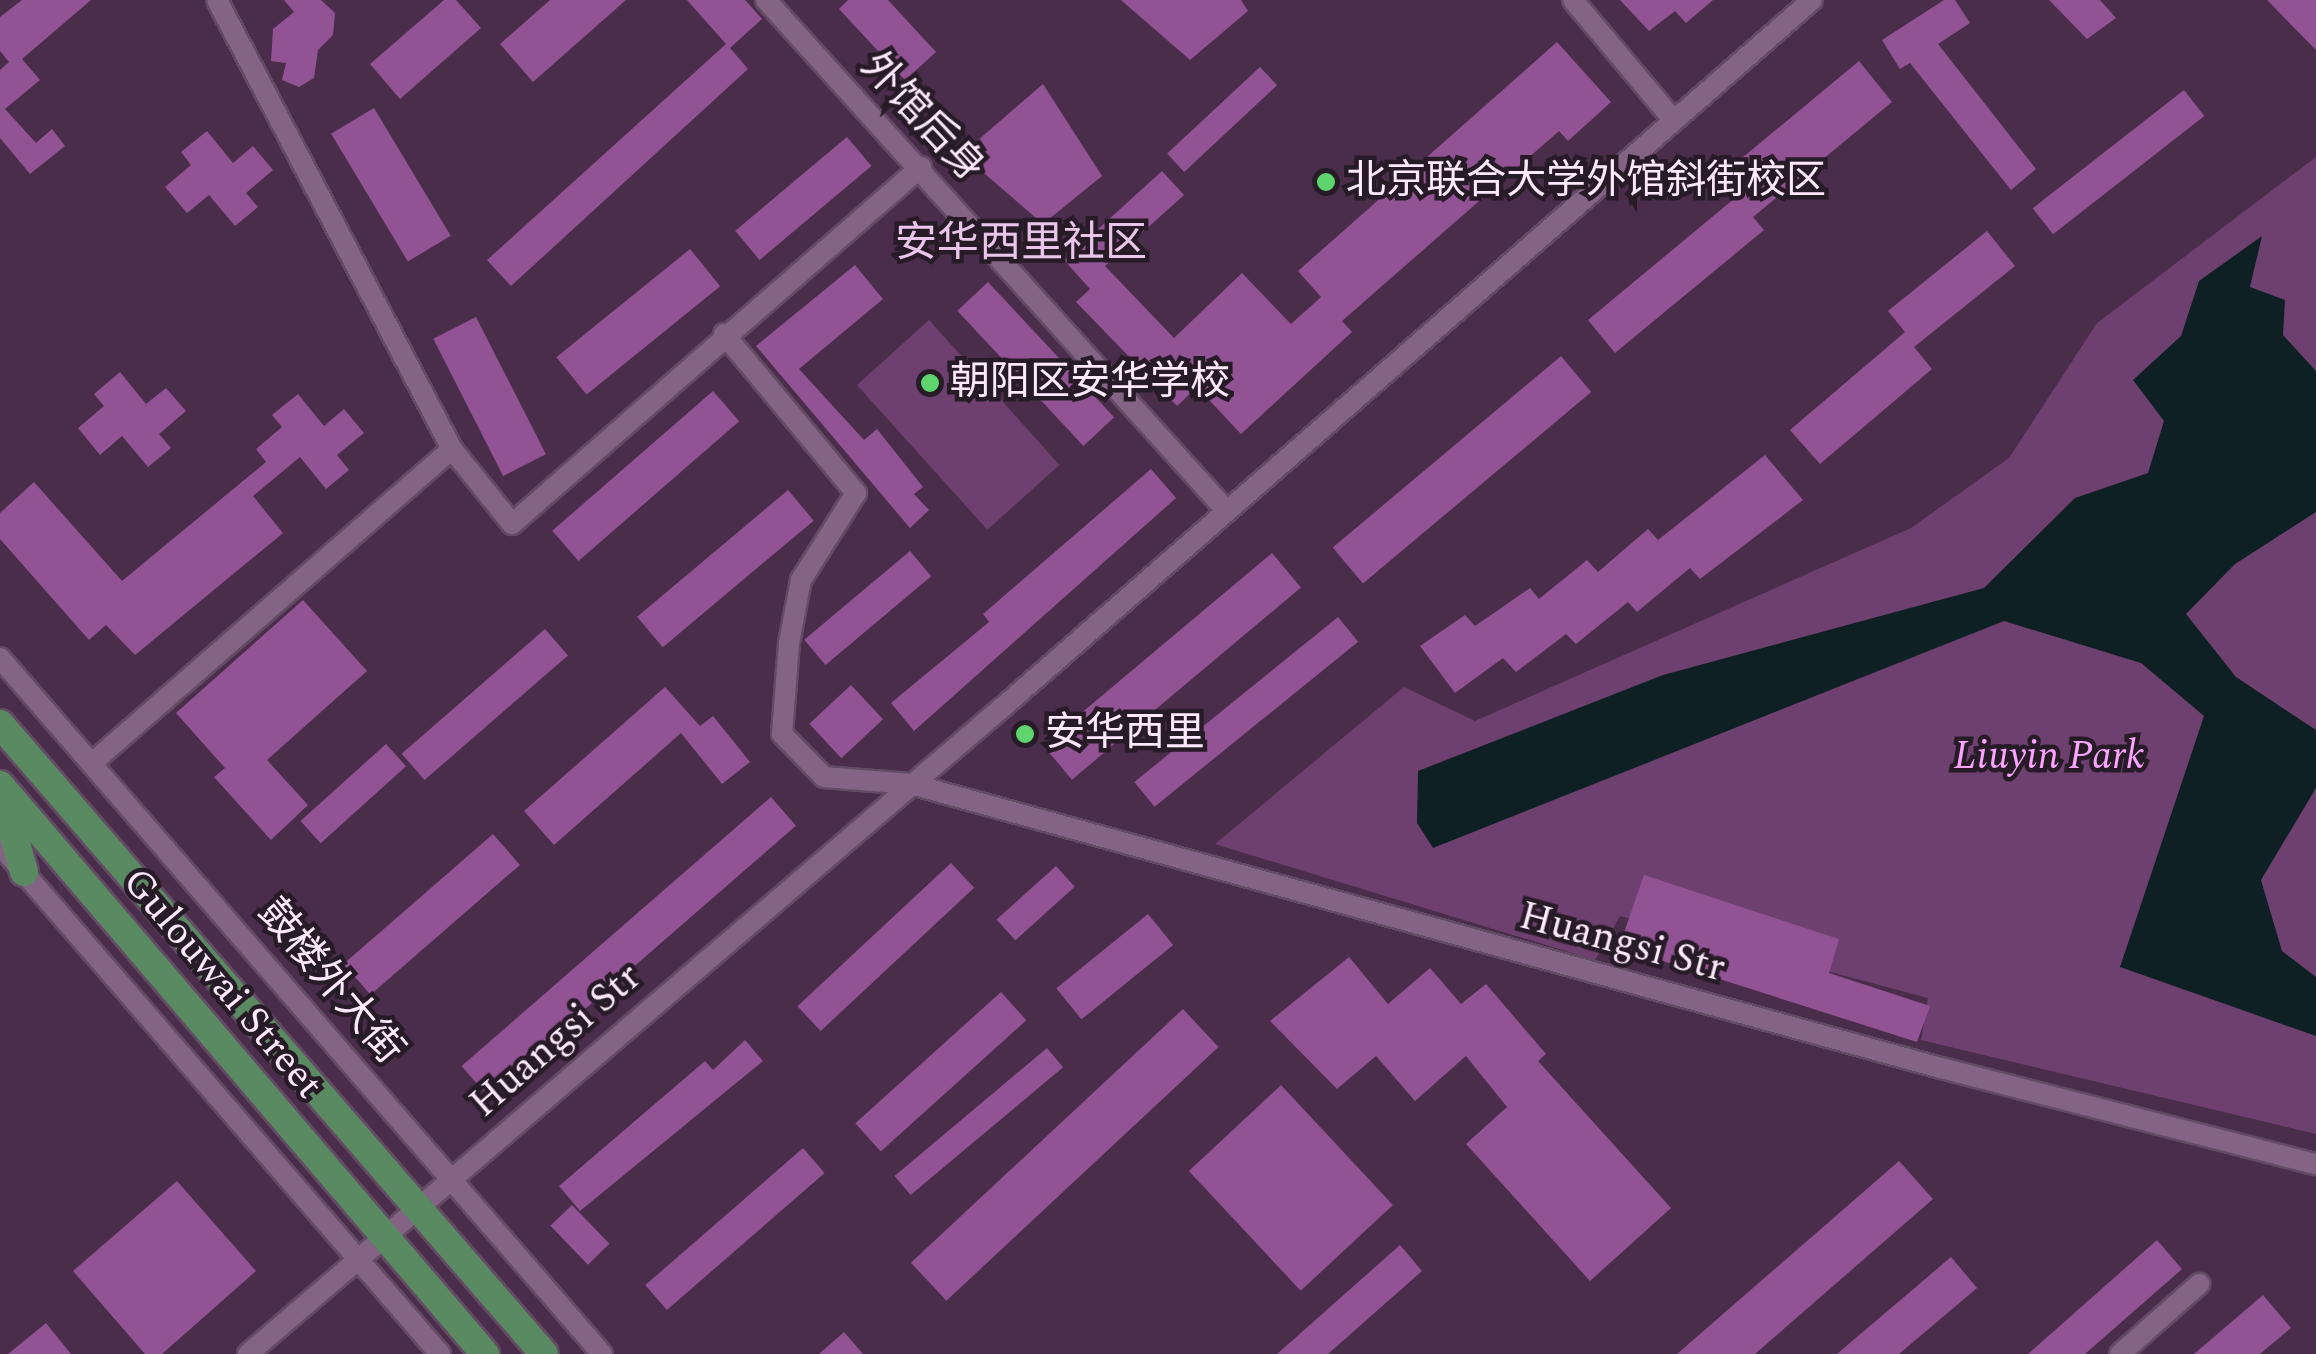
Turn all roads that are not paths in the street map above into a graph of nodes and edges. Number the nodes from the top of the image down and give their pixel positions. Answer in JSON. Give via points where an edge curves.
{"nodes":[{"id":1,"x":217,"y":0,"type":"edge"},
{"id":2,"x":766,"y":0,"type":"edge"},
{"id":3,"x":1572,"y":0,"type":"edge"},
{"id":4,"x":1812,"y":0,"type":"edge"},
{"id":5,"x":1671,"y":117,"type":"junction"},
{"id":6,"x":921,"y":167,"type":"junction"},
{"id":7,"x":724,"y":334,"type":"junction"},
{"id":8,"x":452,"y":449,"type":"junction"},
{"id":9,"x":1225,"y":509,"type":"junction"},
{"id":10,"x":0,"y":658,"type":"edge"},
{"id":11,"x":0,"y":724,"type":"edge"},
{"id":12,"x":92,"y":763,"type":"junction"},
{"id":13,"x":911,"y":784,"type":"junction"},
{"id":14,"x":0,"y":786,"type":"edge"},
{"id":15,"x":0,"y":845,"type":"edge"},
{"id":16,"x":24,"y":872,"type":"junction"},
{"id":17,"x":2316,"y":1164,"type":"edge"},
{"id":18,"x":446,"y":1182,"type":"junction"},
{"id":19,"x":416,"y":1208,"type":"junction"},
{"id":20,"x":383,"y":1234,"type":"junction"},
{"id":21,"x":355,"y":1258,"type":"junction"},
{"id":22,"x":2199,"y":1284,"type":"dead end"},
{"id":23,"x":248,"y":1354,"type":"edge"},
{"id":24,"x":440,"y":1354,"type":"edge"},
{"id":25,"x":485,"y":1354,"type":"edge"},
{"id":26,"x":544,"y":1354,"type":"edge"},
{"id":27,"x":602,"y":1354,"type":"edge"},
{"id":28,"x":2120,"y":1354,"type":"edge"}],
"edges":[{"from":1,"to":8,"type":"street"},
{"from":2,"to":6,"type":"street","name":"外馆后身"},
{"from":3,"to":5,"type":"street"},
{"from":4,"to":5,"type":"street","name":"Huangsi Str"},
{"from":5,"to":9,"type":"street","name":"Huangsi Str"},
{"from":6,"to":7,"type":"street"},
{"from":6,"to":9,"type":"street","name":"外馆后身"},
{"from":7,"to":8,"type":"street","via":[[512,524]]},
{"from":7,"to":13,"type":"street","name":"Huangsi Str","via":[[856,493],[801,580],[782,734],[824,777]]},
{"from":8,"to":12,"type":"street"},
{"from":9,"to":13,"type":"street","name":"Huangsi Str"},
{"from":10,"to":12,"type":"street","name":"鼓楼外大街"},
{"from":11,"to":19,"type":"main road","name":"鼓楼外大街"},
{"from":12,"to":18,"type":"street","name":"鼓楼外大街"},
{"from":13,"to":17,"type":"street","name":"Huangsi Str"},
{"from":13,"to":18,"type":"street","name":"Huangsi Str"},
{"from":14,"to":16,"type":"main road"},
{"from":14,"to":20,"type":"main road","name":"Gulouwai Street"},
{"from":15,"to":16,"type":"street"},
{"from":16,"to":21,"type":"street"},
{"from":18,"to":19,"type":"street","name":"Huangsi Str"},
{"from":18,"to":27,"type":"street","name":"鼓楼外大街"},
{"from":19,"to":20,"type":"street","name":"Huangsi Str"},
{"from":19,"to":26,"type":"main road","name":"鼓楼外大街"},
{"from":20,"to":21,"type":"street","name":"Huangsi Str"},
{"from":20,"to":25,"type":"main road","name":"Gulouwai Street"},
{"from":21,"to":23,"type":"street","name":"Huangsi Str"},
{"from":21,"to":24,"type":"street"},
{"from":22,"to":28,"type":"street"}]}
